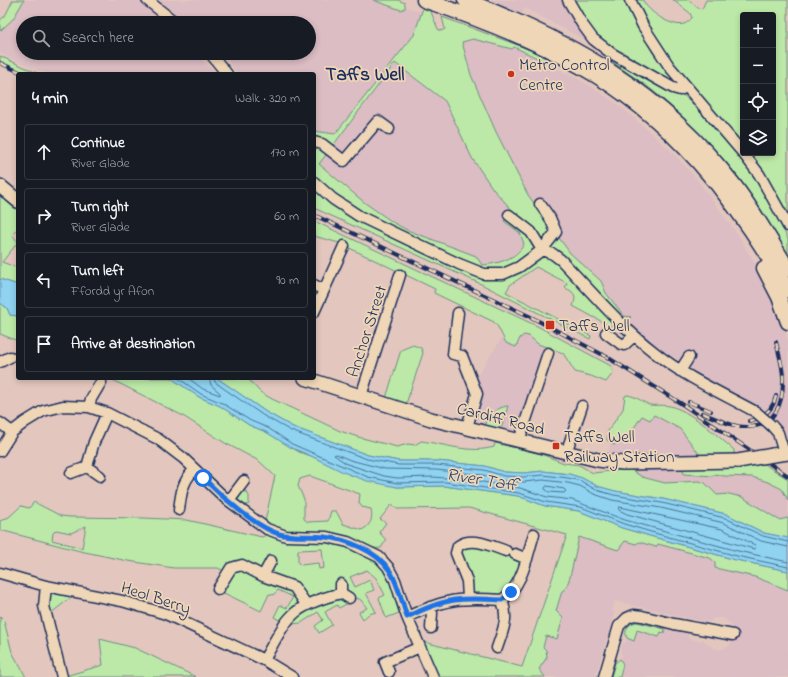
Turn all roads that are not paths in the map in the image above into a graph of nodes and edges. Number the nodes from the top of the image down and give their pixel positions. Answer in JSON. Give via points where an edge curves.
{"nodes":[{"id":1,"x":148,"y":0,"type":"edge"},
{"id":2,"x":424,"y":0,"type":"edge"},
{"id":3,"x":465,"y":0,"type":"edge"},
{"id":4,"x":568,"y":0,"type":"edge"},
{"id":5,"x":630,"y":0,"type":"edge"},
{"id":6,"x":167,"y":16,"type":"edge"},
{"id":7,"x":216,"y":60,"type":"edge"},
{"id":8,"x":225,"y":72,"type":"edge"},
{"id":9,"x":686,"y":87,"type":"junction"},
{"id":10,"x":389,"y":129,"type":"dead end"},
{"id":11,"x":316,"y":142,"type":"edge"},
{"id":12,"x":740,"y":150,"type":"edge"},
{"id":13,"x":745,"y":156,"type":"edge"},
{"id":14,"x":316,"y":184,"type":"edge"},
{"id":15,"x":0,"y":186,"type":"edge"},
{"id":16,"x":724,"y":191,"type":"junction"},
{"id":17,"x":16,"y":198,"type":"edge"},
{"id":18,"x":540,"y":204,"type":"dead end"},
{"id":19,"x":509,"y":215,"type":"dead end"},
{"id":20,"x":788,"y":226,"type":"edge"},
{"id":21,"x":344,"y":246,"type":"dead end"},
{"id":22,"x":542,"y":250,"type":"junction"},
{"id":23,"x":788,"y":269,"type":"edge"},
{"id":24,"x":400,"y":275,"type":"dead end"},
{"id":25,"x":316,"y":286,"type":"edge"},
{"id":26,"x":324,"y":290,"type":"junction"},
{"id":27,"x":788,"y":290,"type":"edge"},
{"id":28,"x":316,"y":308,"type":"edge"},
{"id":29,"x":458,"y":313,"type":"dead end"},
{"id":30,"x":788,"y":322,"type":"edge"},
{"id":31,"x":606,"y":333,"type":"dead end"},
{"id":32,"x":634,"y":336,"type":"junction"},
{"id":33,"x":548,"y":353,"type":"dead end"},
{"id":34,"x":10,"y":357,"type":"dead end"},
{"id":35,"x":689,"y":357,"type":"dead end"},
{"id":36,"x":0,"y":362,"type":"edge"},
{"id":37,"x":680,"y":371,"type":"junction"},
{"id":38,"x":311,"y":380,"type":"edge"},
{"id":39,"x":101,"y":382,"type":"dead end"},
{"id":40,"x":361,"y":396,"type":"junction"},
{"id":41,"x":582,"y":406,"type":"dead end"},
{"id":42,"x":89,"y":407,"type":"junction"},
{"id":43,"x":107,"y":413,"type":"junction"},
{"id":44,"x":0,"y":423,"type":"edge"},
{"id":45,"x":467,"y":427,"type":"junction"},
{"id":46,"x":12,"y":432,"type":"junction"},
{"id":47,"x":519,"y":441,"type":"junction"},
{"id":48,"x":0,"y":451,"type":"edge"},
{"id":49,"x":566,"y":453,"type":"junction"},
{"id":50,"x":782,"y":454,"type":"edge"},
{"id":51,"x":87,"y":467,"type":"junction"},
{"id":52,"x":194,"y":470,"type":"junction"},
{"id":53,"x":71,"y":473,"type":"dead end"},
{"id":54,"x":100,"y":476,"type":"dead end"},
{"id":55,"x":244,"y":481,"type":"dead end"},
{"id":56,"x":229,"y":501,"type":"junction"},
{"id":57,"x":179,"y":510,"type":"dead end"},
{"id":58,"x":534,"y":534,"type":"dead end"},
{"id":59,"x":526,"y":559,"type":"junction"},
{"id":60,"x":271,"y":561,"type":"dead end"},
{"id":61,"x":0,"y":573,"type":"edge"},
{"id":62,"x":263,"y":576,"type":"junction"},
{"id":63,"x":46,"y":586,"type":"junction"},
{"id":64,"x":218,"y":588,"type":"dead end"},
{"id":65,"x":344,"y":592,"type":"dead end"},
{"id":66,"x":468,"y":598,"type":"junction"},
{"id":67,"x":502,"y":600,"type":"junction"},
{"id":68,"x":306,"y":604,"type":"junction"},
{"id":69,"x":430,"y":607,"type":"junction"},
{"id":70,"x":407,"y":617,"type":"junction"},
{"id":71,"x":431,"y":628,"type":"dead end"},
{"id":72,"x":733,"y":635,"type":"dead end"},
{"id":73,"x":420,"y":647,"type":"junction"},
{"id":74,"x":497,"y":648,"type":"dead end"},
{"id":75,"x":264,"y":660,"type":"junction"},
{"id":76,"x":389,"y":672,"type":"dead end"},
{"id":77,"x":62,"y":677,"type":"edge"},
{"id":78,"x":292,"y":677,"type":"edge"},
{"id":79,"x":433,"y":677,"type":"edge"},
{"id":80,"x":604,"y":677,"type":"edge"}],
"edges":[{"from":1,"to":6,"type":"street"},
{"from":2,"to":16,"type":"highway","via":[[534,42],[602,79],[654,118],[680,142]]},
{"from":3,"to":23,"type":"highway","via":[[513,18],[589,56],[661,109],[714,161],[734,186]]},
{"from":4,"to":9,"type":"street","via":[[586,32],[599,45],[672,88],[680,90]]},
{"from":5,"to":9,"type":"street","via":[[652,40]]},
{"from":7,"to":8,"type":"street"},
{"from":9,"to":12,"type":"street"},
{"from":10,"to":11,"type":"street","via":[[378,121],[344,161],[322,144]]},
{"from":13,"to":20,"type":"street","via":[[759,174]]},
{"from":14,"to":22,"type":"street","via":[[359,216],[484,274],[512,271]]},
{"from":15,"to":17,"type":"main road"},
{"from":16,"to":27,"type":"highway"},
{"from":16,"to":30,"type":"highway","via":[[772,282]]},
{"from":18,"to":22,"type":"street","via":[[556,232]]},
{"from":19,"to":22,"type":"street","via":[[531,232]]},
{"from":21,"to":26,"type":"street"},
{"from":22,"to":32,"type":"street","via":[[560,260]]},
{"from":24,"to":40,"type":"street","name":"Anchor Street"},
{"from":25,"to":26,"type":"street"},
{"from":26,"to":28,"type":"street"},
{"from":29,"to":45,"type":"street","via":[[453,354],[462,356],[477,394]]},
{"from":31,"to":32,"type":"street","via":[[624,345]]},
{"from":32,"to":37,"type":"street"},
{"from":33,"to":47,"type":"street"},
{"from":34,"to":36,"type":"street"},
{"from":35,"to":37,"type":"street"},
{"from":37,"to":50,"type":"street","bridge":true,"via":[[756,412],[778,433]]},
{"from":38,"to":40,"type":"main road","name":"Cardiff Road"},
{"from":39,"to":42,"type":"street","via":[[90,399]]},
{"from":40,"to":45,"type":"main road","name":"Cardiff Road","via":[[431,419]]},
{"from":41,"to":49,"type":"street"},
{"from":42,"to":43,"type":"street"},
{"from":42,"to":46,"type":"street","via":[[76,405],[53,408],[34,416]]},
{"from":43,"to":51,"type":"street","via":[[94,442]]},
{"from":43,"to":52,"type":"street","via":[[158,439]]},
{"from":44,"to":46,"type":"street"},
{"from":45,"to":47,"type":"main road","name":"Cardiff Road"},
{"from":46,"to":48,"type":"street"},
{"from":47,"to":49,"type":"main road","name":"Cardiff Road"},
{"from":49,"to":50,"type":"main road","name":"Cardiff Road","bridge":true,"via":[[623,463],[738,461]]},
{"from":51,"to":53,"type":"street"},
{"from":51,"to":54,"type":"street"},
{"from":52,"to":56,"type":"street"},
{"from":52,"to":57,"type":"street","via":[[183,486]]},
{"from":55,"to":56,"type":"street"},
{"from":56,"to":70,"type":"street","via":[[278,534],[327,537],[348,542],[375,554],[391,572]]},
{"from":58,"to":59,"type":"street"},
{"from":59,"to":66,"type":"street","via":[[487,544],[466,542],[458,546],[456,553],[467,581]]},
{"from":59,"to":67,"type":"street","via":[[518,582]]},
{"from":60,"to":62,"type":"street"},
{"from":61,"to":63,"type":"street","name":"Heol Berry"},
{"from":62,"to":64,"type":"street","via":[[237,565],[227,573]]},
{"from":62,"to":68,"type":"street","via":[[294,587]]},
{"from":63,"to":75,"type":"street","name":"Heol Berry","via":[[122,601],[166,614]]},
{"from":63,"to":77,"type":"street","via":[[44,606]]},
{"from":65,"to":68,"type":"street"},
{"from":66,"to":67,"type":"street"},
{"from":66,"to":69,"type":"street","via":[[457,598]]},
{"from":67,"to":74,"type":"street","via":[[506,621]]},
{"from":68,"to":75,"type":"street","via":[[291,615]]},
{"from":69,"to":70,"type":"street"},
{"from":69,"to":71,"type":"street"},
{"from":70,"to":73,"type":"street"},
{"from":72,"to":80,"type":"street","via":[[642,616],[631,616],[619,626]]},
{"from":73,"to":76,"type":"street","via":[[380,664]]},
{"from":73,"to":79,"type":"street"},
{"from":75,"to":78,"type":"street","name":"Heol Berry"}]}
